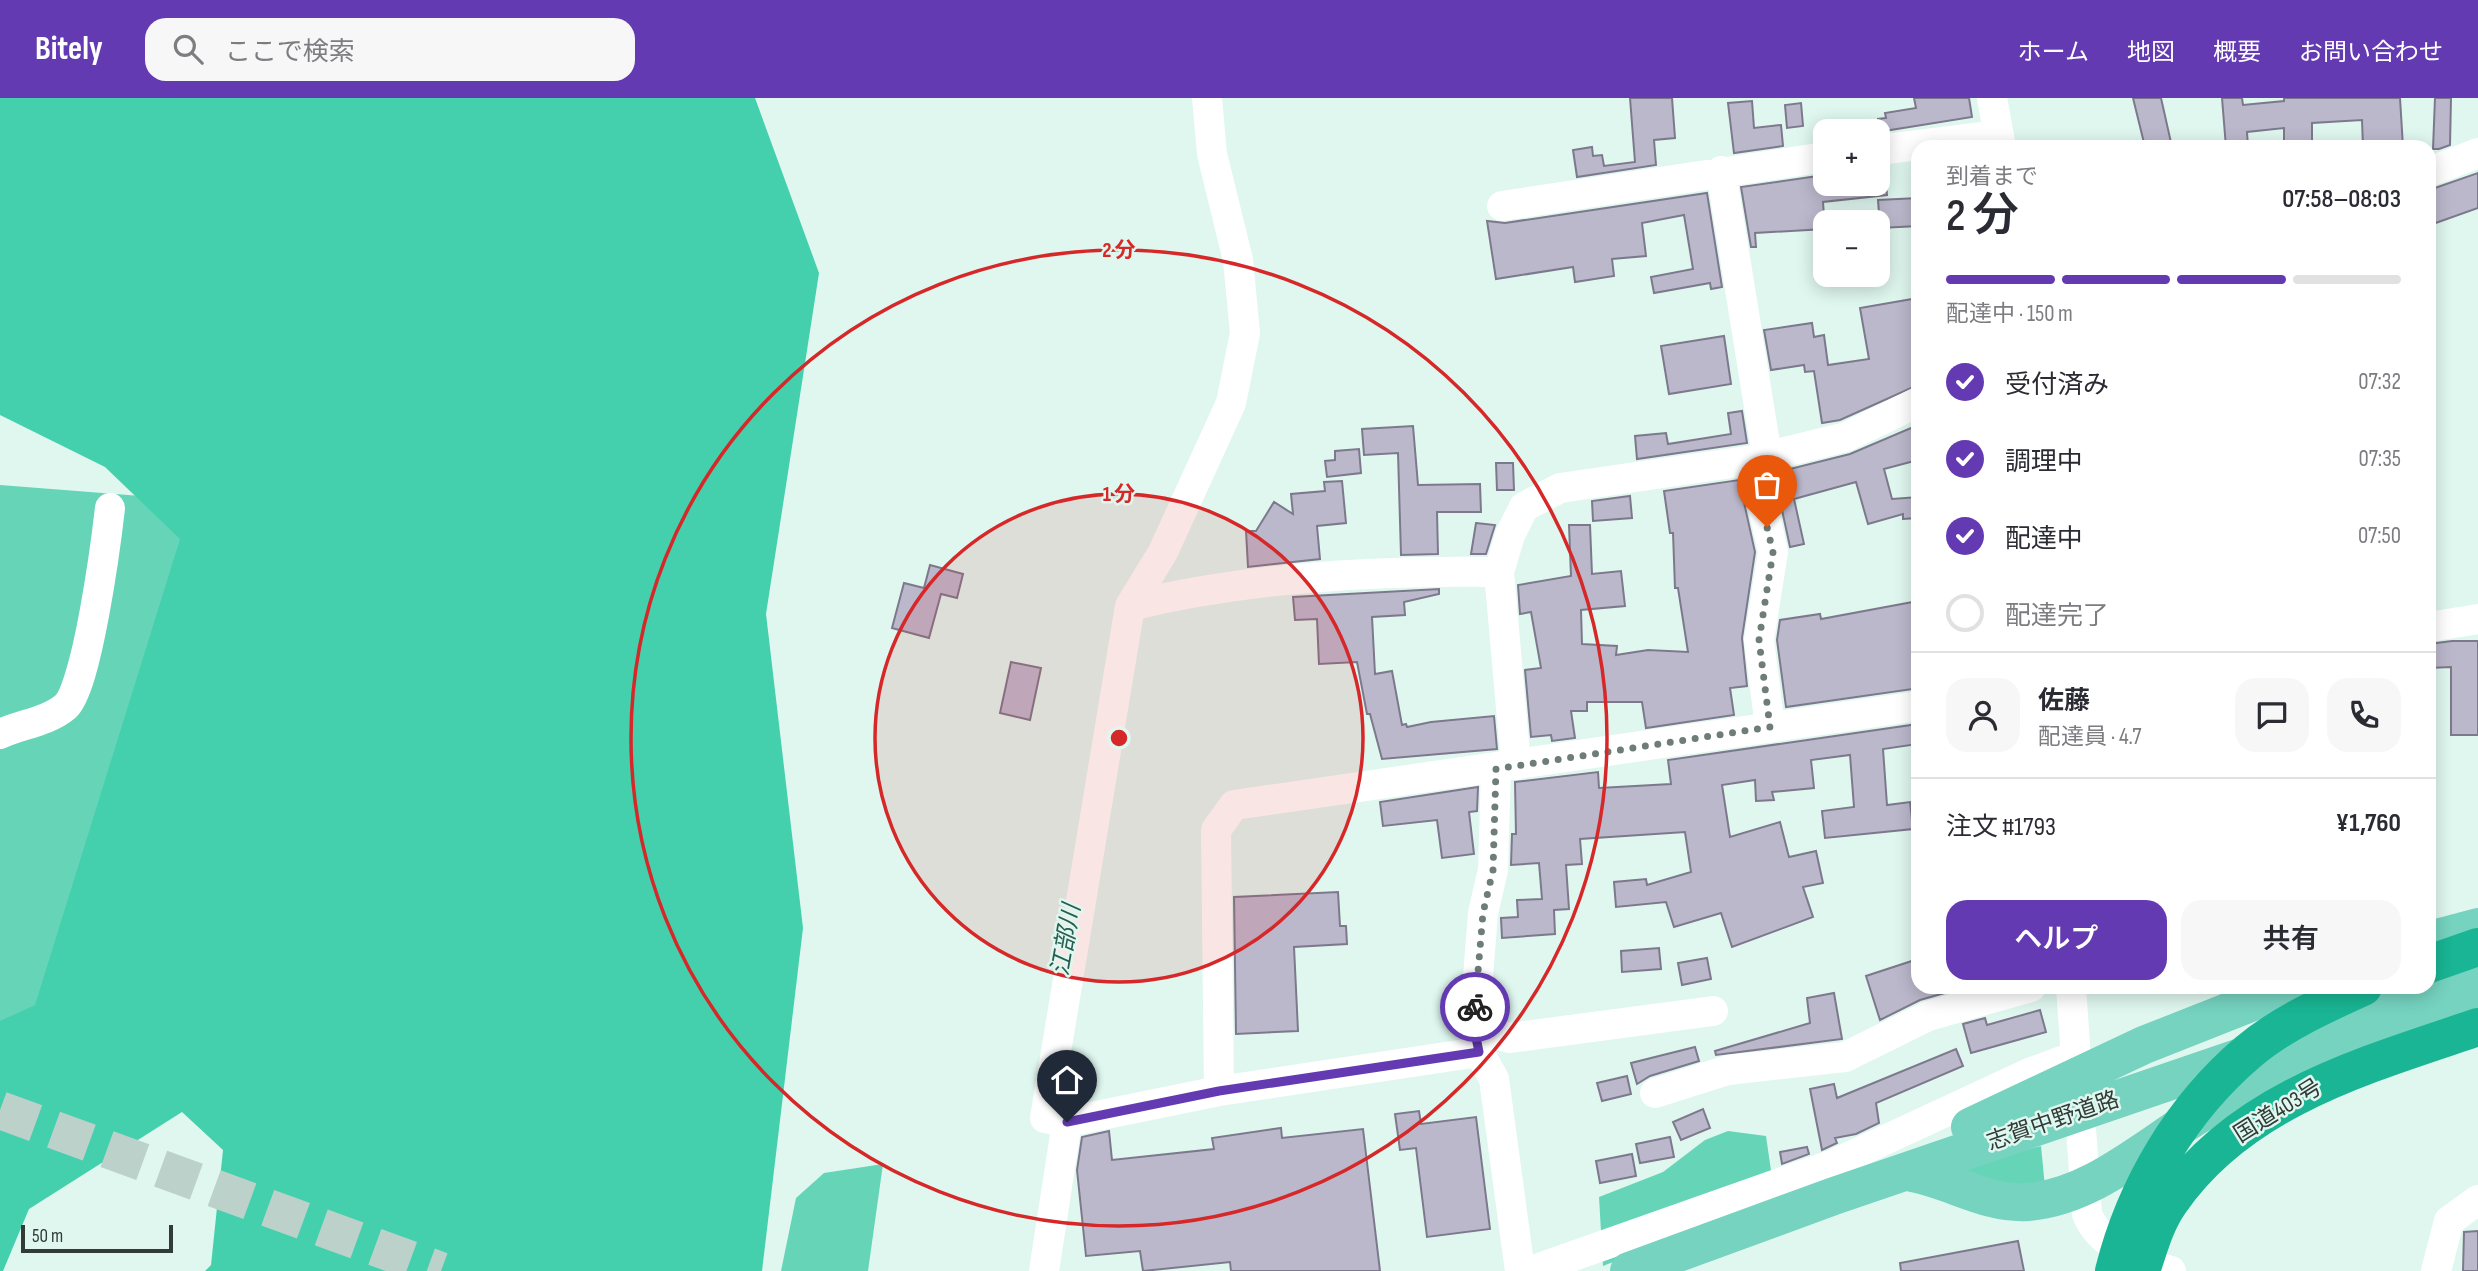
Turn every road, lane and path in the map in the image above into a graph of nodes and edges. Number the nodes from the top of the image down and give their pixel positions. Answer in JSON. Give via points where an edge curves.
{"nodes":[{"id":1,"x":1207,"y":98,"type":"edge"},
{"id":2,"x":1992,"y":98,"type":"edge"},
{"id":3,"x":2000,"y":140,"type":"edge"},
{"id":4,"x":1911,"y":148,"type":"edge"},
{"id":5,"x":1890,"y":149,"type":"edge"},
{"id":6,"x":2478,"y":153,"type":"edge"},
{"id":7,"x":1813,"y":159,"type":"edge"},
{"id":8,"x":2436,"y":169,"type":"edge"},
{"id":9,"x":1721,"y":171,"type":"junction"},
{"id":10,"x":1502,"y":206,"type":"dead end"},
{"id":11,"x":1911,"y":405,"type":"edge"},
{"id":12,"x":1760,"y":458,"type":"junction"},
{"id":13,"x":110,"y":508,"type":"dead end"},
{"id":14,"x":1499,"y":572,"type":"junction"},
{"id":15,"x":1130,"y":606,"type":"junction"},
{"id":16,"x":2478,"y":619,"type":"edge"},
{"id":17,"x":2436,"y":626,"type":"edge"},
{"id":18,"x":1911,"y":707,"type":"edge"},
{"id":19,"x":1770,"y":727,"type":"junction"},
{"id":20,"x":0,"y":734,"type":"edge"},
{"id":21,"x":1506,"y":767,"type":"junction"},
{"id":22,"x":2478,"y":927,"type":"edge"},
{"id":23,"x":2436,"y":938,"type":"edge"},
{"id":24,"x":2478,"y":947,"type":"edge"},
{"id":25,"x":2436,"y":962,"type":"edge"},
{"id":26,"x":2478,"y":976,"type":"edge"},
{"id":27,"x":2436,"y":989,"type":"edge"},
{"id":28,"x":2006,"y":994,"type":"edge"},
{"id":29,"x":2071,"y":994,"type":"edge"},
{"id":30,"x":2272,"y":994,"type":"edge"},
{"id":31,"x":2347,"y":994,"type":"edge"},
{"id":32,"x":2418,"y":994,"type":"edge"},
{"id":33,"x":2478,"y":1006,"type":"edge"},
{"id":34,"x":1713,"y":1011,"type":"dead end"},
{"id":35,"x":2478,"y":1027,"type":"edge"},
{"id":36,"x":1476,"y":1040,"type":"junction"},
{"id":37,"x":2075,"y":1056,"type":"junction"},
{"id":38,"x":2214,"y":1086,"type":"junction"},
{"id":39,"x":1219,"y":1091,"type":"junction"},
{"id":40,"x":1655,"y":1093,"type":"dead end"},
{"id":41,"x":2053,"y":1104,"type":"junction"},
{"id":42,"x":2257,"y":1119,"type":"junction"},
{"id":43,"x":1067,"y":1122,"type":"junction"},
{"id":44,"x":1905,"y":1172,"type":"junction"},
{"id":45,"x":1834,"y":1196,"type":"junction"},
{"id":46,"x":2478,"y":1200,"type":"edge"},
{"id":47,"x":2138,"y":1264,"type":"edge"},
{"id":48,"x":1044,"y":1271,"type":"edge"},
{"id":49,"x":1520,"y":1271,"type":"edge"},
{"id":50,"x":1531,"y":1271,"type":"edge"},
{"id":51,"x":1629,"y":1271,"type":"edge"},
{"id":52,"x":2436,"y":1271,"type":"edge"}],
"edges":[{"from":1,"to":15,"type":"street","via":[[1212,154],[1238,260],[1245,333],[1231,403],[1163,552]]},
{"from":2,"to":3,"type":"street"},
{"from":4,"to":5,"type":"street"},
{"from":6,"to":8,"type":"street"},
{"from":7,"to":9,"type":"street"},
{"from":9,"to":10,"type":"street"},
{"from":9,"to":12,"type":"street"},
{"from":11,"to":12,"type":"street","via":[[1846,437]]},
{"from":12,"to":14,"type":"street","via":[[1560,488],[1524,507]]},
{"from":12,"to":19,"type":"street","via":[[1773,552],[1759,640]]},
{"from":13,"to":20,"type":"street","via":[[83,664],[70,701],[42,720]]},
{"from":14,"to":15,"type":"street","via":[[1397,570],[1180,594]]},
{"from":14,"to":21,"type":"street"},
{"from":15,"to":43,"type":"street","via":[[1045,1118]]},
{"from":16,"to":17,"type":"street"},
{"from":18,"to":19,"type":"street"},
{"from":19,"to":21,"type":"street"},
{"from":21,"to":36,"type":"street","via":[[1483,913]]},
{"from":21,"to":39,"type":"street","via":[[1234,805],[1216,830]]},
{"from":22,"to":23,"type":"main road"},
{"from":24,"to":25,"type":"highway"},
{"from":26,"to":27,"type":"main road","name":"志賀中野道路"},
{"from":28,"to":40,"type":"street","via":[[1927,1016],[1845,1056],[1728,1070]]},
{"from":29,"to":37,"type":"street"},
{"from":30,"to":41,"type":"main road","via":[[2176,1031]]},
{"from":31,"to":38,"type":"highway","via":[[2249,1051]]},
{"from":32,"to":41,"type":"main road","name":"志賀中野道路"},
{"from":33,"to":44,"type":"main road","via":[[2226,1099],[2115,1168],[2060,1194],[2027,1202],[1988,1198],[1925,1174]]},
{"from":34,"to":36,"type":"street"},
{"from":35,"to":42,"type":"highway","name":"国道403号","via":[[2324,1082]]},
{"from":36,"to":39,"type":"street"},
{"from":36,"to":49,"type":"street","via":[[1494,1079]]},
{"from":37,"to":47,"type":"street","via":[[2084,1205],[2091,1225]]},
{"from":37,"to":50,"type":"street","via":[[1831,1166]]},
{"from":38,"to":42,"type":"highway","via":[[2239,1110]]},
{"from":38,"to":47,"type":"highway","via":[[2159,1159],[2133,1211]]},
{"from":39,"to":43,"type":"street"},
{"from":41,"to":44,"type":"main road","name":"志賀中野道路"},
{"from":41,"to":45,"type":"main road"},
{"from":42,"to":47,"type":"highway","name":"国道403号","via":[[2189,1177],[2168,1204]]},
{"from":43,"to":48,"type":"street"},
{"from":44,"to":45,"type":"main road","name":"志賀中野道路"},
{"from":45,"to":51,"type":"main road","name":"志賀中野道路"},
{"from":46,"to":52,"type":"street","via":[[2449,1221]]}]}
